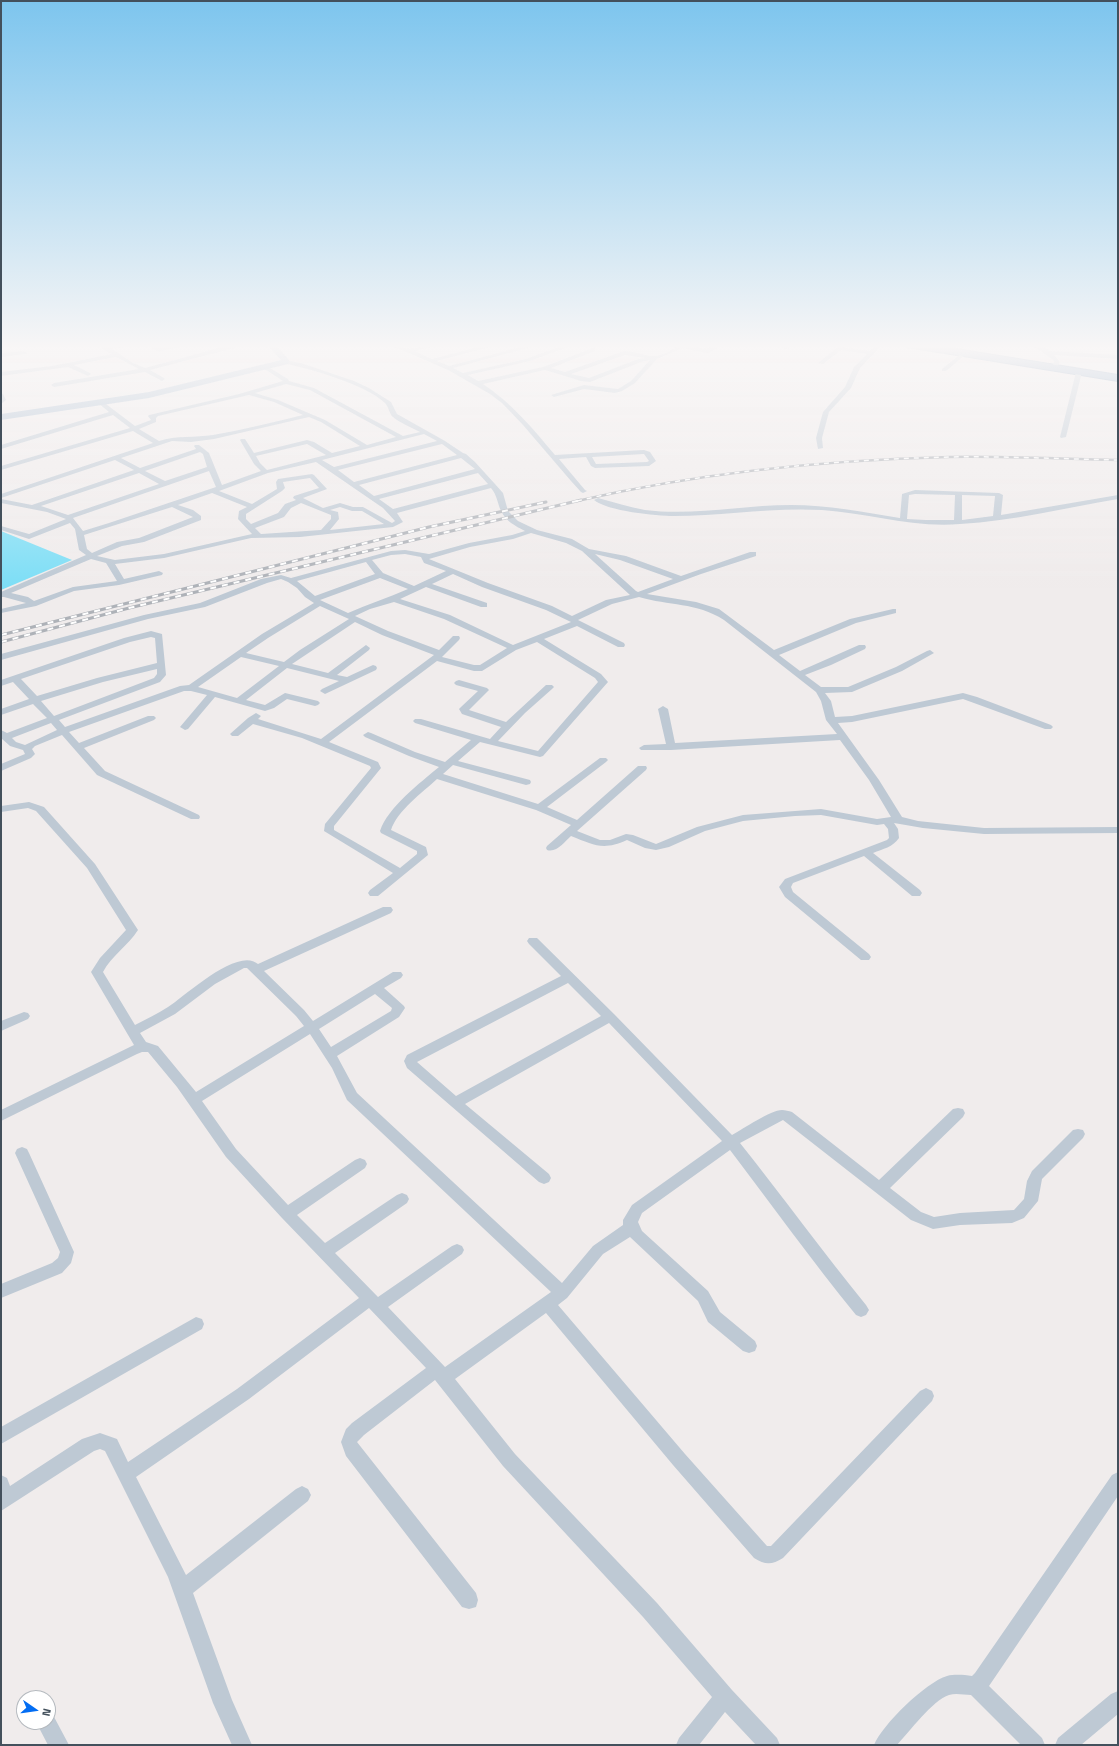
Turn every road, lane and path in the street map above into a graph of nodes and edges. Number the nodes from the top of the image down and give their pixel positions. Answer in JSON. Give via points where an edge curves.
{"nodes":[{"id":1,"x":73,"y":425,"type":"edge"},
{"id":2,"x":131,"y":425,"type":"edge"},
{"id":3,"x":141,"y":425,"type":"edge"},
{"id":4,"x":264,"y":425,"type":"edge"},
{"id":5,"x":330,"y":425,"type":"edge"},
{"id":6,"x":379,"y":425,"type":"edge"},
{"id":7,"x":414,"y":425,"type":"edge"},
{"id":8,"x":526,"y":425,"type":"edge"},
{"id":9,"x":822,"y":425,"type":"edge"},
{"id":10,"x":1066,"y":425,"type":"edge"},
{"id":11,"x":134,"y":428,"type":"junction"},
{"id":12,"x":426,"y":432,"type":"junction"},
{"id":13,"x":1063,"y":437,"type":"dead end"},
{"id":14,"x":402,"y":438,"type":"junction"},
{"id":15,"x":186,"y":440,"type":"junction"},
{"id":16,"x":243,"y":440,"type":"dead end"},
{"id":17,"x":443,"y":442,"type":"junction"},
{"id":18,"x":159,"y":444,"type":"junction"},
{"id":19,"x":1,"y":447,"type":"edge"},
{"id":20,"x":366,"y":447,"type":"junction"},
{"id":21,"x":820,"y":448,"type":"dead end"},
{"id":22,"x":202,"y":449,"type":"junction"},
{"id":23,"x":252,"y":455,"type":"junction"},
{"id":24,"x":330,"y":455,"type":"junction"},
{"id":25,"x":464,"y":455,"type":"junction"},
{"id":26,"x":588,"y":455,"type":"junction"},
{"id":27,"x":554,"y":457,"type":"junction"},
{"id":28,"x":116,"y":458,"type":"junction"},
{"id":29,"x":316,"y":459,"type":"junction"},
{"id":30,"x":1,"y":468,"type":"edge"},
{"id":31,"x":211,"y":468,"type":"junction"},
{"id":32,"x":334,"y":469,"type":"junction"},
{"id":33,"x":141,"y":470,"type":"junction"},
{"id":34,"x":480,"y":470,"type":"junction"},
{"id":35,"x":266,"y":472,"type":"junction"},
{"id":36,"x":165,"y":484,"type":"junction"},
{"id":37,"x":352,"y":485,"type":"junction"},
{"id":38,"x":493,"y":485,"type":"junction"},
{"id":39,"x":220,"y":487,"type":"junction"},
{"id":40,"x":211,"y":490,"type":"junction"},
{"id":41,"x":583,"y":491,"type":"dead end"},
{"id":42,"x":959,"y":493,"type":"junction"},
{"id":43,"x":1,"y":496,"type":"edge"},
{"id":44,"x":1118,"y":497,"type":"edge"},
{"id":45,"x":373,"y":498,"type":"junction"},
{"id":46,"x":598,"y":500,"type":"dead end"},
{"id":47,"x":1,"y":501,"type":"edge"},
{"id":48,"x":300,"y":501,"type":"junction"},
{"id":49,"x":171,"y":504,"type":"junction"},
{"id":50,"x":35,"y":506,"type":"junction"},
{"id":51,"x":252,"y":506,"type":"junction"},
{"id":52,"x":323,"y":510,"type":"junction"},
{"id":53,"x":392,"y":512,"type":"junction"},
{"id":54,"x":70,"y":518,"type":"junction"},
{"id":55,"x":997,"y":518,"type":"junction"},
{"id":56,"x":902,"y":520,"type":"junction"},
{"id":57,"x":958,"y":522,"type":"junction"},
{"id":58,"x":391,"y":525,"type":"junction"},
{"id":59,"x":250,"y":527,"type":"junction"},
{"id":60,"x":1,"y":528,"type":"edge"},
{"id":61,"x":531,"y":531,"type":"junction"},
{"id":62,"x":324,"y":532,"type":"junction"},
{"id":63,"x":80,"y":534,"type":"junction"},
{"id":64,"x":258,"y":535,"type":"junction"},
{"id":65,"x":588,"y":551,"type":"junction"},
{"id":66,"x":753,"y":554,"type":"dead end"},
{"id":67,"x":90,"y":556,"type":"junction"},
{"id":68,"x":429,"y":556,"type":"junction"},
{"id":69,"x":366,"y":559,"type":"junction"},
{"id":70,"x":109,"y":561,"type":"junction"},
{"id":71,"x":453,"y":571,"type":"junction"},
{"id":72,"x":159,"y":573,"type":"dead end"},
{"id":73,"x":380,"y":575,"type":"junction"},
{"id":74,"x":679,"y":578,"type":"junction"},
{"id":75,"x":291,"y":580,"type":"junction"},
{"id":76,"x":122,"y":582,"type":"junction"},
{"id":77,"x":425,"y":584,"type":"junction"},
{"id":78,"x":414,"y":589,"type":"junction"},
{"id":79,"x":2,"y":594,"type":"edge"},
{"id":80,"x":638,"y":595,"type":"junction"},
{"id":81,"x":393,"y":599,"type":"junction"},
{"id":82,"x":317,"y":601,"type":"junction"},
{"id":83,"x":33,"y":604,"type":"junction"},
{"id":84,"x":484,"y":605,"type":"dead end"},
{"id":85,"x":1,"y":611,"type":"edge"},
{"id":86,"x":893,"y":611,"type":"dead end"},
{"id":87,"x":351,"y":618,"type":"junction"},
{"id":88,"x":574,"y":621,"type":"junction"},
{"id":89,"x":116,"y":626,"type":"junction"},
{"id":90,"x":456,"y":638,"type":"dead end"},
{"id":91,"x":537,"y":638,"type":"junction"},
{"id":92,"x":127,"y":640,"type":"junction"},
{"id":93,"x":621,"y":645,"type":"dead end"},
{"id":94,"x":862,"y":647,"type":"dead end"},
{"id":95,"x":366,"y":648,"type":"dead end"},
{"id":96,"x":513,"y":648,"type":"junction"},
{"id":97,"x":930,"y":653,"type":"dead end"},
{"id":98,"x":238,"y":654,"type":"junction"},
{"id":99,"x":773,"y":654,"type":"junction"},
{"id":100,"x":439,"y":656,"type":"junction"},
{"id":101,"x":1,"y":657,"type":"edge"},
{"id":102,"x":161,"y":665,"type":"junction"},
{"id":103,"x":285,"y":665,"type":"junction"},
{"id":104,"x":373,"y":668,"type":"dead end"},
{"id":105,"x":799,"y":674,"type":"junction"},
{"id":106,"x":330,"y":676,"type":"junction"},
{"id":107,"x":15,"y":678,"type":"junction"},
{"id":108,"x":347,"y":680,"type":"junction"},
{"id":109,"x":1,"y":683,"type":"edge"},
{"id":110,"x":459,"y":683,"type":"dead end"},
{"id":111,"x":549,"y":687,"type":"dead end"},
{"id":112,"x":190,"y":688,"type":"junction"},
{"id":113,"x":819,"y":690,"type":"junction"},
{"id":114,"x":325,"y":691,"type":"dead end"},
{"id":115,"x":213,"y":694,"type":"junction"},
{"id":116,"x":34,"y":700,"type":"junction"},
{"id":117,"x":239,"y":701,"type":"junction"},
{"id":118,"x":314,"y":703,"type":"dead end"},
{"id":119,"x":265,"y":708,"type":"junction"},
{"id":120,"x":663,"y":709,"type":"dead end"},
{"id":121,"x":1,"y":712,"type":"edge"},
{"id":122,"x":151,"y":718,"type":"dead end"},
{"id":123,"x":51,"y":719,"type":"junction"},
{"id":124,"x":251,"y":720,"type":"junction"},
{"id":125,"x":831,"y":720,"type":"junction"},
{"id":126,"x":418,"y":721,"type":"dead end"},
{"id":127,"x":507,"y":726,"type":"junction"},
{"id":128,"x":185,"y":727,"type":"dead end"},
{"id":129,"x":1048,"y":727,"type":"dead end"},
{"id":130,"x":63,"y":732,"type":"junction"},
{"id":131,"x":235,"y":734,"type":"dead end"},
{"id":132,"x":3,"y":735,"type":"edge"},
{"id":133,"x":368,"y":735,"type":"dead end"},
{"id":134,"x":843,"y":737,"type":"junction"},
{"id":135,"x":478,"y":739,"type":"junction"},
{"id":136,"x":322,"y":743,"type":"junction"},
{"id":137,"x":491,"y":743,"type":"junction"},
{"id":138,"x":79,"y":747,"type":"junction"},
{"id":139,"x":671,"y":747,"type":"junction"},
{"id":140,"x":27,"y":748,"type":"junction"},
{"id":141,"x":644,"y":748,"type":"dead end"},
{"id":142,"x":603,"y":760,"type":"dead end"},
{"id":143,"x":449,"y":764,"type":"junction"},
{"id":144,"x":1,"y":768,"type":"edge"},
{"id":145,"x":642,"y":768,"type":"dead end"},
{"id":146,"x":436,"y":775,"type":"junction"},
{"id":147,"x":526,"y":782,"type":"dead end"},
{"id":148,"x":540,"y":808,"type":"junction"},
{"id":149,"x":1,"y":809,"type":"edge"},
{"id":150,"x":195,"y":817,"type":"dead end"},
{"id":151,"x":892,"y":820,"type":"junction"},
{"id":152,"x":579,"y":824,"type":"junction"},
{"id":153,"x":1118,"y":830,"type":"edge"},
{"id":154,"x":570,"y":832,"type":"junction"},
{"id":155,"x":551,"y":848,"type":"dead end"},
{"id":156,"x":866,"y":852,"type":"junction"},
{"id":157,"x":401,"y":873,"type":"junction"},
{"id":158,"x":374,"y":893,"type":"dead end"},
{"id":159,"x":916,"y":894,"type":"dead end"},
{"id":160,"x":387,"y":910,"type":"dead end"},
{"id":161,"x":533,"y":941,"type":"dead end"},
{"id":162,"x":865,"y":958,"type":"dead end"},
{"id":163,"x":256,"y":970,"type":"junction"},
{"id":164,"x":397,"y":975,"type":"dead end"},
{"id":165,"x":570,"y":977,"type":"junction"},
{"id":166,"x":376,"y":988,"type":"junction"},
{"id":167,"x":24,"y":1016,"type":"dead end"},
{"id":168,"x":610,"y":1017,"type":"junction"},
{"id":169,"x":1,"y":1026,"type":"edge"},
{"id":170,"x":312,"y":1028,"type":"junction"},
{"id":171,"x":132,"y":1031,"type":"junction"},
{"id":172,"x":142,"y":1047,"type":"junction"},
{"id":173,"x":330,"y":1054,"type":"junction"},
{"id":174,"x":193,"y":1100,"type":"junction"},
{"id":175,"x":455,"y":1103,"type":"junction"},
{"id":176,"x":958,"y":1113,"type":"dead end"},
{"id":177,"x":1,"y":1116,"type":"edge"},
{"id":178,"x":1078,"y":1134,"type":"dead end"},
{"id":179,"x":731,"y":1142,"type":"junction"},
{"id":180,"x":22,"y":1154,"type":"dead end"},
{"id":181,"x":360,"y":1164,"type":"dead end"},
{"id":182,"x":544,"y":1178,"type":"dead end"},
{"id":183,"x":880,"y":1188,"type":"junction"},
{"id":184,"x":402,"y":1199,"type":"dead end"},
{"id":185,"x":287,"y":1214,"type":"junction"},
{"id":186,"x":631,"y":1228,"type":"junction"},
{"id":187,"x":457,"y":1250,"type":"dead end"},
{"id":188,"x":324,"y":1252,"type":"junction"},
{"id":189,"x":1,"y":1291,"type":"edge"},
{"id":190,"x":562,"y":1292,"type":"junction"},
{"id":191,"x":373,"y":1303,"type":"junction"},
{"id":192,"x":547,"y":1303,"type":"junction"},
{"id":193,"x":862,"y":1310,"type":"dead end"},
{"id":194,"x":196,"y":1324,"type":"dead end"},
{"id":195,"x":749,"y":1346,"type":"dead end"},
{"id":196,"x":440,"y":1374,"type":"junction"},
{"id":197,"x":926,"y":1396,"type":"dead end"},
{"id":198,"x":1,"y":1436,"type":"edge"},
{"id":199,"x":125,"y":1474,"type":"junction"},
{"id":200,"x":1118,"y":1481,"type":"edge"},
{"id":201,"x":3,"y":1495,"type":"edge"},
{"id":202,"x":302,"y":1495,"type":"dead end"},
{"id":203,"x":182,"y":1590,"type":"junction"},
{"id":204,"x":469,"y":1600,"type":"dead end"},
{"id":205,"x":975,"y":1686,"type":"junction"},
{"id":206,"x":725,"y":1697,"type":"junction"},
{"id":207,"x":1118,"y":1700,"type":"edge"},
{"id":208,"x":51,"y":1730,"type":"edge"},
{"id":209,"x":59,"y":1745,"type":"edge"},
{"id":210,"x":242,"y":1745,"type":"edge"},
{"id":211,"x":686,"y":1745,"type":"edge"},
{"id":212,"x":770,"y":1745,"type":"edge"},
{"id":213,"x":884,"y":1745,"type":"edge"},
{"id":214,"x":1035,"y":1745,"type":"edge"},
{"id":215,"x":1065,"y":1745,"type":"edge"}],
"edges":[{"from":1,"to":19,"type":"street"},
{"from":2,"to":11,"type":"street"},
{"from":3,"to":11,"type":"street"},
{"from":4,"to":15,"type":"street"},
{"from":5,"to":20,"type":"street"},
{"from":6,"to":14,"type":"street"},
{"from":7,"to":12,"type":"street"},
{"from":8,"to":27,"type":"street"},
{"from":9,"to":21,"type":"street","via":[[819,438]]},
{"from":10,"to":13,"type":"street"},
{"from":11,"to":18,"type":"street"},
{"from":11,"to":30,"type":"street"},
{"from":12,"to":14,"type":"street"},
{"from":12,"to":17,"type":"street"},
{"from":14,"to":20,"type":"street"},
{"from":15,"to":18,"type":"street","via":[[175,439]]},
{"from":15,"to":22,"type":"street"},
{"from":16,"to":23,"type":"street"},
{"from":17,"to":25,"type":"street"},
{"from":17,"to":32,"type":"street"},
{"from":18,"to":28,"type":"street"},
{"from":20,"to":24,"type":"street"},
{"from":22,"to":31,"type":"street"},
{"from":22,"to":33,"type":"street"},
{"from":23,"to":24,"type":"street","via":[[307,442]]},
{"from":23,"to":35,"type":"street"},
{"from":24,"to":29,"type":"street"},
{"from":25,"to":34,"type":"street"},
{"from":25,"to":37,"type":"street"},
{"from":26,"to":26,"type":"street","via":[[593,466],[649,464],[652,461],[648,453],[644,452]]},
{"from":26,"to":27,"type":"street"},
{"from":27,"to":41,"type":"street"},
{"from":28,"to":33,"type":"street"},
{"from":28,"to":43,"type":"street"},
{"from":29,"to":32,"type":"street"},
{"from":29,"to":35,"type":"street"},
{"from":31,"to":36,"type":"street"},
{"from":31,"to":39,"type":"street"},
{"from":32,"to":37,"type":"street"},
{"from":33,"to":36,"type":"street"},
{"from":33,"to":50,"type":"street"},
{"from":34,"to":38,"type":"street"},
{"from":34,"to":45,"type":"street"},
{"from":35,"to":39,"type":"street"},
{"from":36,"to":54,"type":"street"},
{"from":37,"to":45,"type":"street"},
{"from":38,"to":53,"type":"street"},
{"from":38,"to":61,"type":"street","via":[[509,517]]},
{"from":39,"to":40,"type":"street"},
{"from":40,"to":49,"type":"street"},
{"from":40,"to":51,"type":"street"},
{"from":42,"to":55,"type":"street","via":[[998,495]]},
{"from":42,"to":56,"type":"street","via":[[907,493]]},
{"from":42,"to":57,"type":"street"},
{"from":44,"to":55,"type":"street"},
{"from":45,"to":53,"type":"street"},
{"from":46,"to":56,"type":"street","via":[[628,510],[648,513],[688,514],[768,508],[811,508],[852,511]]},
{"from":47,"to":50,"type":"street"},
{"from":48,"to":51,"type":"street","via":[[297,498],[323,489],[311,476],[280,480],[280,490]]},
{"from":48,"to":52,"type":"street"},
{"from":48,"to":59,"type":"street","via":[[288,506],[281,515]]},
{"from":49,"to":63,"type":"street","via":[[112,526]]},
{"from":49,"to":67,"type":"street","via":[[198,518]]},
{"from":50,"to":54,"type":"street"},
{"from":51,"to":59,"type":"street","via":[[241,515]]},
{"from":52,"to":58,"type":"street","via":[[340,505],[363,509]]},
{"from":52,"to":62,"type":"street","via":[[336,516]]},
{"from":53,"to":58,"type":"street","via":[[399,522]]},
{"from":54,"to":60,"type":"street","via":[[29,537]]},
{"from":54,"to":63,"type":"street"},
{"from":55,"to":57,"type":"street"},
{"from":56,"to":57,"type":"street","via":[[929,523]]},
{"from":58,"to":62,"type":"street"},
{"from":59,"to":64,"type":"street"},
{"from":61,"to":65,"type":"street","via":[[569,541]]},
{"from":61,"to":68,"type":"street"},
{"from":62,"to":64,"type":"street","via":[[282,536]]},
{"from":63,"to":67,"type":"street","via":[[83,550]]},
{"from":64,"to":70,"type":"street","via":[[164,556]]},
{"from":65,"to":74,"type":"street","via":[[626,558]]},
{"from":65,"to":80,"type":"street","via":[[628,590]]},
{"from":66,"to":74,"type":"street"},
{"from":67,"to":70,"type":"street"},
{"from":67,"to":79,"type":"street"},
{"from":68,"to":69,"type":"street","via":[[398,552]]},
{"from":68,"to":71,"type":"street","via":[[424,558],[425,560]]},
{"from":69,"to":73,"type":"street"},
{"from":69,"to":75,"type":"street"},
{"from":70,"to":76,"type":"street"},
{"from":71,"to":77,"type":"street"},
{"from":71,"to":88,"type":"street","via":[[532,601]]},
{"from":72,"to":76,"type":"street"},
{"from":73,"to":78,"type":"street"},
{"from":73,"to":82,"type":"street"},
{"from":74,"to":80,"type":"street"},
{"from":75,"to":82,"type":"street"},
{"from":75,"to":89,"type":"street","via":[[276,578],[202,605]]},
{"from":76,"to":83,"type":"street","via":[[73,589]]},
{"from":77,"to":78,"type":"street"},
{"from":77,"to":84,"type":"street"},
{"from":78,"to":81,"type":"street"},
{"from":79,"to":83,"type":"street","via":[[25,599]]},
{"from":80,"to":88,"type":"street","via":[[609,602]]},
{"from":80,"to":99,"type":"street","via":[[696,604],[716,611]]},
{"from":81,"to":87,"type":"street"},
{"from":81,"to":96,"type":"street","via":[[447,617]]},
{"from":82,"to":87,"type":"street"},
{"from":82,"to":98,"type":"street"},
{"from":83,"to":85,"type":"street"},
{"from":86,"to":99,"type":"street","via":[[853,621]]},
{"from":87,"to":100,"type":"street"},
{"from":87,"to":103,"type":"street"},
{"from":88,"to":91,"type":"street"},
{"from":88,"to":93,"type":"street"},
{"from":89,"to":92,"type":"street"},
{"from":89,"to":101,"type":"street"},
{"from":90,"to":100,"type":"street"},
{"from":91,"to":96,"type":"street"},
{"from":91,"to":137,"type":"street","via":[[598,676],[603,682],[602,685],[540,754]]},
{"from":92,"to":102,"type":"street","via":[[158,634]]},
{"from":92,"to":107,"type":"street"},
{"from":94,"to":105,"type":"street"},
{"from":95,"to":106,"type":"street"},
{"from":96,"to":100,"type":"street","via":[[482,668],[474,668]]},
{"from":97,"to":113,"type":"street","via":[[849,690]]},
{"from":98,"to":103,"type":"street"},
{"from":98,"to":112,"type":"street"},
{"from":99,"to":105,"type":"street"},
{"from":100,"to":136,"type":"street"},
{"from":102,"to":116,"type":"street","via":[[101,678]]},
{"from":102,"to":123,"type":"street","via":[[162,675],[152,682]]},
{"from":103,"to":106,"type":"street"},
{"from":103,"to":117,"type":"street"},
{"from":104,"to":108,"type":"street"},
{"from":105,"to":113,"type":"street"},
{"from":106,"to":108,"type":"street"},
{"from":107,"to":109,"type":"street"},
{"from":107,"to":116,"type":"street"},
{"from":108,"to":114,"type":"street"},
{"from":110,"to":127,"type":"street","via":[[484,690],[464,709],[465,712]]},
{"from":111,"to":127,"type":"street"},
{"from":112,"to":115,"type":"street"},
{"from":112,"to":130,"type":"street","via":[[156,696]]},
{"from":113,"to":125,"type":"street","via":[[826,701]]},
{"from":115,"to":117,"type":"street"},
{"from":115,"to":128,"type":"street"},
{"from":116,"to":121,"type":"street"},
{"from":116,"to":123,"type":"street"},
{"from":117,"to":119,"type":"street"},
{"from":118,"to":119,"type":"street","via":[[285,696]]},
{"from":119,"to":124,"type":"street"},
{"from":120,"to":139,"type":"street"},
{"from":122,"to":138,"type":"street"},
{"from":123,"to":130,"type":"street"},
{"from":123,"to":132,"type":"street"},
{"from":124,"to":131,"type":"street"},
{"from":124,"to":136,"type":"street"},
{"from":125,"to":129,"type":"street","via":[[852,719],[963,696]]},
{"from":125,"to":134,"type":"street"},
{"from":126,"to":135,"type":"street"},
{"from":127,"to":137,"type":"street"},
{"from":130,"to":138,"type":"street"},
{"from":130,"to":140,"type":"street"},
{"from":132,"to":140,"type":"street","via":[[13,744]]},
{"from":133,"to":143,"type":"street","via":[[412,754]]},
{"from":134,"to":139,"type":"street"},
{"from":134,"to":151,"type":"street","via":[[874,780]]},
{"from":135,"to":137,"type":"street"},
{"from":135,"to":143,"type":"street"},
{"from":136,"to":157,"type":"street","via":[[376,766],[329,826],[328,831]]},
{"from":138,"to":150,"type":"street","via":[[101,773]]},
{"from":139,"to":141,"type":"street"},
{"from":140,"to":144,"type":"street","via":[[30,754],[28,756]]},
{"from":142,"to":148,"type":"street"},
{"from":143,"to":146,"type":"street"},
{"from":143,"to":147,"type":"street"},
{"from":145,"to":152,"type":"street"},
{"from":146,"to":148,"type":"street"},
{"from":146,"to":157,"type":"street","via":[[401,806],[384,829],[388,834],[424,852],[421,859]]},
{"from":148,"to":152,"type":"street"},
{"from":149,"to":171,"type":"street","via":[[29,805],[40,809],[91,866],[130,926],[132,930],[129,936],[97,972]]},
{"from":151,"to":153,"type":"street","via":[[960,830]]},
{"from":151,"to":154,"type":"street","via":[[866,820],[821,812],[744,818],[700,829],[656,847],[626,837],[612,843],[599,844]]},
{"from":151,"to":156,"type":"street","via":[[894,838],[891,842]]},
{"from":152,"to":154,"type":"street"},
{"from":154,"to":155,"type":"street"},
{"from":156,"to":159,"type":"street"},
{"from":156,"to":162,"type":"street","via":[[789,881],[785,887],[789,894]]},
{"from":157,"to":158,"type":"street"},
{"from":160,"to":163,"type":"street"},
{"from":161,"to":165,"type":"street"},
{"from":163,"to":170,"type":"street"},
{"from":163,"to":171,"type":"street","via":[[246,962],[239,964],[174,1009]]},
{"from":164,"to":166,"type":"street"},
{"from":165,"to":168,"type":"street"},
{"from":165,"to":175,"type":"street","via":[[412,1058],[412,1065]]},
{"from":166,"to":170,"type":"street"},
{"from":166,"to":173,"type":"street","via":[[398,1006],[395,1014]]},
{"from":167,"to":169,"type":"street"},
{"from":168,"to":175,"type":"street"},
{"from":168,"to":179,"type":"street"},
{"from":170,"to":173,"type":"street"},
{"from":170,"to":174,"type":"street"},
{"from":171,"to":172,"type":"street"},
{"from":172,"to":174,"type":"street","via":[[148,1046],[157,1052]]},
{"from":172,"to":177,"type":"street"},
{"from":173,"to":190,"type":"street","via":[[352,1096]]},
{"from":174,"to":185,"type":"street","via":[[231,1153]]},
{"from":175,"to":182,"type":"street"},
{"from":176,"to":183,"type":"street"},
{"from":178,"to":183,"type":"street","via":[[1037,1175],[1031,1201],[1019,1214],[1012,1217],[933,1223],[916,1216]]},
{"from":179,"to":183,"type":"street","via":[[776,1117],[787,1116]]},
{"from":179,"to":186,"type":"street","via":[[637,1209],[630,1222]]},
{"from":179,"to":193,"type":"street","via":[[818,1257]]},
{"from":180,"to":189,"type":"street","via":[[67,1252],[66,1258],[57,1268]]},
{"from":181,"to":185,"type":"street"},
{"from":184,"to":188,"type":"street"},
{"from":185,"to":188,"type":"street"},
{"from":186,"to":190,"type":"street","via":[[598,1250]]},
{"from":186,"to":195,"type":"street","via":[[703,1296],[714,1317]]},
{"from":187,"to":191,"type":"street"},
{"from":188,"to":191,"type":"street"},
{"from":190,"to":192,"type":"street"},
{"from":191,"to":196,"type":"street"},
{"from":191,"to":199,"type":"street"},
{"from":192,"to":196,"type":"street"},
{"from":192,"to":197,"type":"street","via":[[710,1497],[766,1556],[772,1556],[777,1552]]},
{"from":194,"to":198,"type":"street"},
{"from":196,"to":204,"type":"street","via":[[358,1429],[349,1442],[352,1450]]},
{"from":196,"to":206,"type":"street","via":[[509,1460],[650,1610]]},
{"from":199,"to":201,"type":"street","via":[[111,1445],[105,1441],[97,1441]]},
{"from":199,"to":203,"type":"street","via":[[176,1573]]},
{"from":200,"to":205,"type":"street","via":[[995,1662]]},
{"from":202,"to":203,"type":"street"},
{"from":203,"to":210,"type":"street","via":[[223,1703]]},
{"from":205,"to":213,"type":"street","via":[[954,1684],[943,1688],[928,1698]]},
{"from":205,"to":214,"type":"street"},
{"from":206,"to":211,"type":"street"},
{"from":206,"to":212,"type":"street"},
{"from":207,"to":215,"type":"street"},
{"from":208,"to":209,"type":"street"}]}
